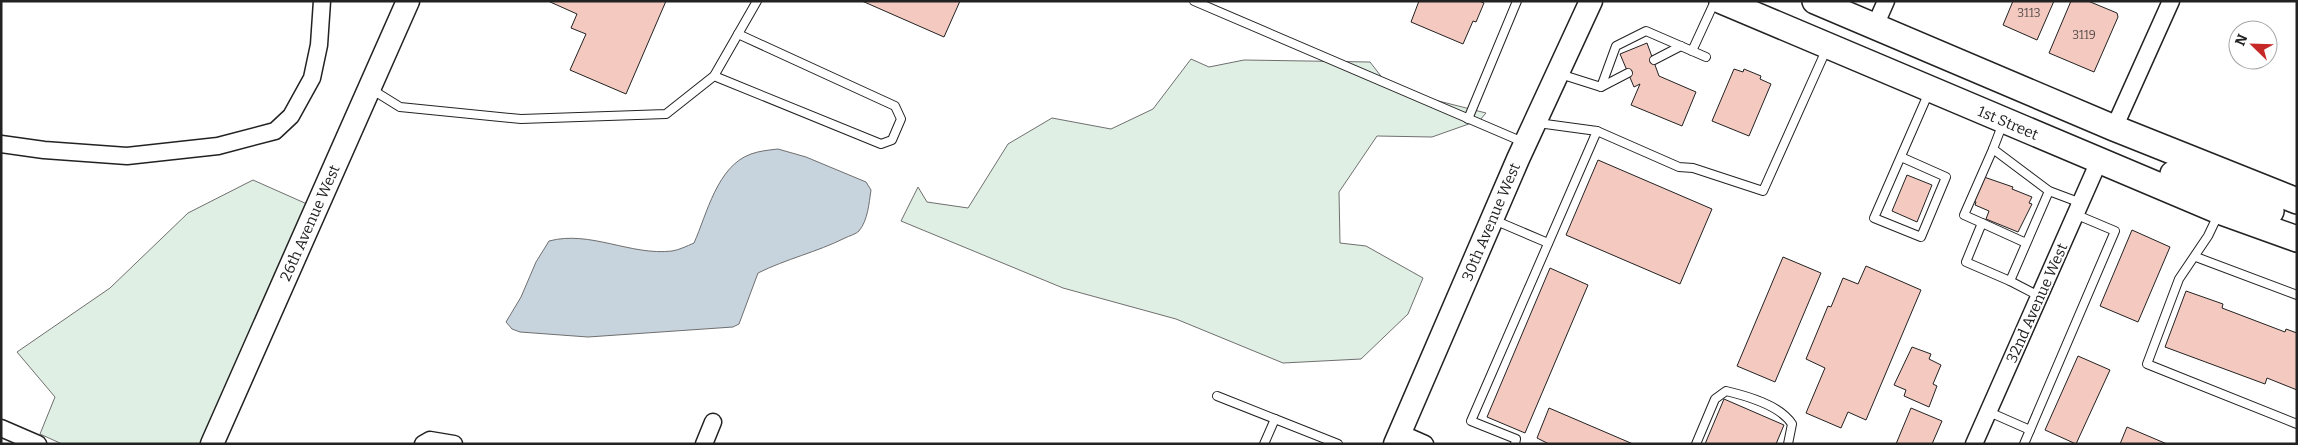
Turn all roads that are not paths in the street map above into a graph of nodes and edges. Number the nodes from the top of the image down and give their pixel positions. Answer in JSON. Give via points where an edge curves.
{"nodes":[{"id":1,"x":322,"y":1,"type":"edge"},
{"id":2,"x":408,"y":1,"type":"edge"},
{"id":3,"x":757,"y":1,"type":"edge"},
{"id":4,"x":1194,"y":1,"type":"edge"},
{"id":5,"x":1517,"y":1,"type":"edge"},
{"id":6,"x":1591,"y":1,"type":"edge"},
{"id":7,"x":1715,"y":1,"type":"edge"},
{"id":8,"x":1722,"y":1,"type":"edge"},
{"id":9,"x":1815,"y":1,"type":"edge"},
{"id":10,"x":1886,"y":1,"type":"edge"},
{"id":11,"x":2171,"y":1,"type":"edge"},
{"id":12,"x":1875,"y":26,"type":"junction"},
{"id":13,"x":738,"y":34,"type":"junction"},
{"id":14,"x":1681,"y":46,"type":"junction"},
{"id":15,"x":1828,"y":46,"type":"junction"},
{"id":16,"x":1692,"y":51,"type":"junction"},
{"id":17,"x":1706,"y":57,"type":"dead end"},
{"id":18,"x":1654,"y":60,"type":"dead end"},
{"id":19,"x":1559,"y":73,"type":"junction"},
{"id":20,"x":1628,"y":73,"type":"dead end"},
{"id":21,"x":714,"y":76,"type":"junction"},
{"id":22,"x":1601,"y":87,"type":"junction"},
{"id":23,"x":370,"y":88,"type":"junction"},
{"id":24,"x":1930,"y":90,"type":"junction"},
{"id":25,"x":1468,"y":119,"type":"junction"},
{"id":26,"x":2004,"y":121,"type":"junction"},
{"id":27,"x":1535,"y":123,"type":"junction"},
{"id":28,"x":2114,"y":128,"type":"junction"},
{"id":29,"x":1597,"y":131,"type":"junction"},
{"id":30,"x":1,"y":144,"type":"edge"},
{"id":31,"x":1526,"y":144,"type":"junction"},
{"id":32,"x":1993,"y":149,"type":"junction"},
{"id":33,"x":1901,"y":158,"type":"junction"},
{"id":34,"x":2102,"y":162,"type":"junction"},
{"id":35,"x":2049,"y":191,"type":"junction"},
{"id":36,"x":2297,"y":201,"type":"edge"},
{"id":37,"x":2079,"y":209,"type":"junction"},
{"id":38,"x":2219,"y":211,"type":"junction"},
{"id":39,"x":1492,"y":220,"type":"junction"},
{"id":40,"x":2297,"y":220,"type":"edge"},
{"id":41,"x":1982,"y":223,"type":"junction"},
{"id":42,"x":2297,"y":239,"type":"edge"},
{"id":43,"x":2026,"y":242,"type":"junction"},
{"id":44,"x":1548,"y":243,"type":"junction"},
{"id":45,"x":2196,"y":257,"type":"junction"},
{"id":46,"x":2010,"y":281,"type":"junction"},
{"id":47,"x":2297,"y":295,"type":"edge"},
{"id":48,"x":2040,"y":296,"type":"junction"},
{"id":49,"x":1216,"y":396,"type":"dead end"},
{"id":50,"x":1988,"y":412,"type":"junction"},
{"id":51,"x":1275,"y":419,"type":"junction"},
{"id":52,"x":712,"y":422,"type":"dead end"},
{"id":53,"x":2297,"y":424,"type":"edge"},
{"id":54,"x":1,"y":428,"type":"edge"},
{"id":55,"x":2030,"y":430,"type":"junction"},
{"id":56,"x":1398,"y":439,"type":"edge"},
{"id":57,"x":22,"y":440,"type":"edge"},
{"id":58,"x":38,"y":444,"type":"edge"},
{"id":59,"x":212,"y":444,"type":"edge"},
{"id":60,"x":423,"y":444,"type":"edge"},
{"id":61,"x":454,"y":444,"type":"edge"},
{"id":62,"x":704,"y":444,"type":"edge"},
{"id":63,"x":1264,"y":444,"type":"edge"},
{"id":64,"x":1338,"y":444,"type":"edge"},
{"id":65,"x":1424,"y":444,"type":"edge"},
{"id":66,"x":1515,"y":444,"type":"edge"},
{"id":67,"x":1696,"y":444,"type":"edge"},
{"id":68,"x":1788,"y":444,"type":"edge"},
{"id":69,"x":1974,"y":444,"type":"edge"},
{"id":70,"x":2024,"y":444,"type":"edge"}],
"edges":[{"from":1,"to":30,"type":"street","via":[[319,45],[312,78],[291,116],[276,131],[218,146],[127,156]]},
{"from":2,"to":23,"type":"street","name":"26th Avenue West"},
{"from":3,"to":13,"type":"lane"},
{"from":4,"to":25,"type":"lane"},
{"from":5,"to":25,"type":"lane"},
{"from":6,"to":19,"type":"street","name":"30th Avenue West"},
{"from":7,"to":16,"type":"lane"},
{"from":8,"to":15,"type":"main road","name":"1st Street"},
{"from":9,"to":12,"type":"main road"},
{"from":10,"to":12,"type":"street"},
{"from":11,"to":28,"type":"street"},
{"from":12,"to":28,"type":"main road"},
{"from":13,"to":21,"type":"lane"},
{"from":13,"to":21,"type":"lane","via":[[895,106],[901,119],[892,140],[881,144]]},
{"from":14,"to":16,"type":"lane"},
{"from":14,"to":18,"type":"lane"},
{"from":14,"to":22,"type":"lane","via":[[1646,31],[1616,46]]},
{"from":15,"to":24,"type":"main road","name":"1st Street"},
{"from":15,"to":29,"type":"lane","via":[[1763,192],[1693,168],[1679,167]]},
{"from":16,"to":17,"type":"lane"},
{"from":19,"to":22,"type":"lane"},
{"from":19,"to":27,"type":"street","name":"30th Avenue West"},
{"from":20,"to":22,"type":"lane"},
{"from":21,"to":23,"type":"lane","via":[[666,114],[521,119],[400,107]]},
{"from":23,"to":59,"type":"street","name":"26th Avenue West"},
{"from":24,"to":26,"type":"main road","name":"1st Street"},
{"from":24,"to":33,"type":"lane"},
{"from":25,"to":31,"type":"lane"},
{"from":26,"to":32,"type":"lane"},
{"from":26,"to":34,"type":"main road","name":"1st Street"},
{"from":27,"to":29,"type":"lane"},
{"from":27,"to":31,"type":"street","name":"30th Avenue West"},
{"from":28,"to":36,"type":"main road"},
{"from":29,"to":44,"type":"lane"},
{"from":31,"to":39,"type":"street","name":"30th Avenue West"},
{"from":32,"to":35,"type":"lane"},
{"from":32,"to":41,"type":"lane","via":[[1964,215]]},
{"from":33,"to":33,"type":"lane","via":[[1874,218],[1921,237],[1946,177]]},
{"from":34,"to":37,"type":"street","name":"32nd Avenue West"},
{"from":34,"to":38,"type":"main road","name":"1st Street"},
{"from":34,"to":40,"type":"main road","via":[[2160,169]]},
{"from":35,"to":37,"type":"lane"},
{"from":35,"to":43,"type":"lane"},
{"from":37,"to":48,"type":"street","name":"32nd Avenue West"},
{"from":37,"to":55,"type":"lane","via":[[2115,231]]},
{"from":38,"to":42,"type":"main road","name":"1st Street"},
{"from":38,"to":45,"type":"lane"},
{"from":39,"to":44,"type":"lane"},
{"from":39,"to":56,"type":"street","name":"30th Avenue West"},
{"from":41,"to":43,"type":"lane"},
{"from":41,"to":46,"type":"lane","via":[[1966,262]]},
{"from":43,"to":46,"type":"lane"},
{"from":44,"to":66,"type":"lane","via":[[1471,421],[1516,439]]},
{"from":45,"to":47,"type":"lane"},
{"from":45,"to":53,"type":"lane","via":[[2179,279],[2147,364]]},
{"from":46,"to":48,"type":"lane"},
{"from":48,"to":50,"type":"street","name":"32nd Avenue West"},
{"from":49,"to":51,"type":"lane"},
{"from":50,"to":55,"type":"lane"},
{"from":50,"to":69,"type":"street","name":"32nd Avenue West"},
{"from":51,"to":63,"type":"lane"},
{"from":51,"to":64,"type":"lane"},
{"from":52,"to":62,"type":"street"},
{"from":54,"to":57,"type":"street"},
{"from":55,"to":70,"type":"lane"},
{"from":56,"to":65,"type":"street"},
{"from":57,"to":58,"type":"street"},
{"from":60,"to":61,"type":"street","via":[[430,440]]},
{"from":67,"to":68,"type":"lane","via":[[1715,400],[1726,391],[1740,394],[1786,416],[1792,424]]}]}
